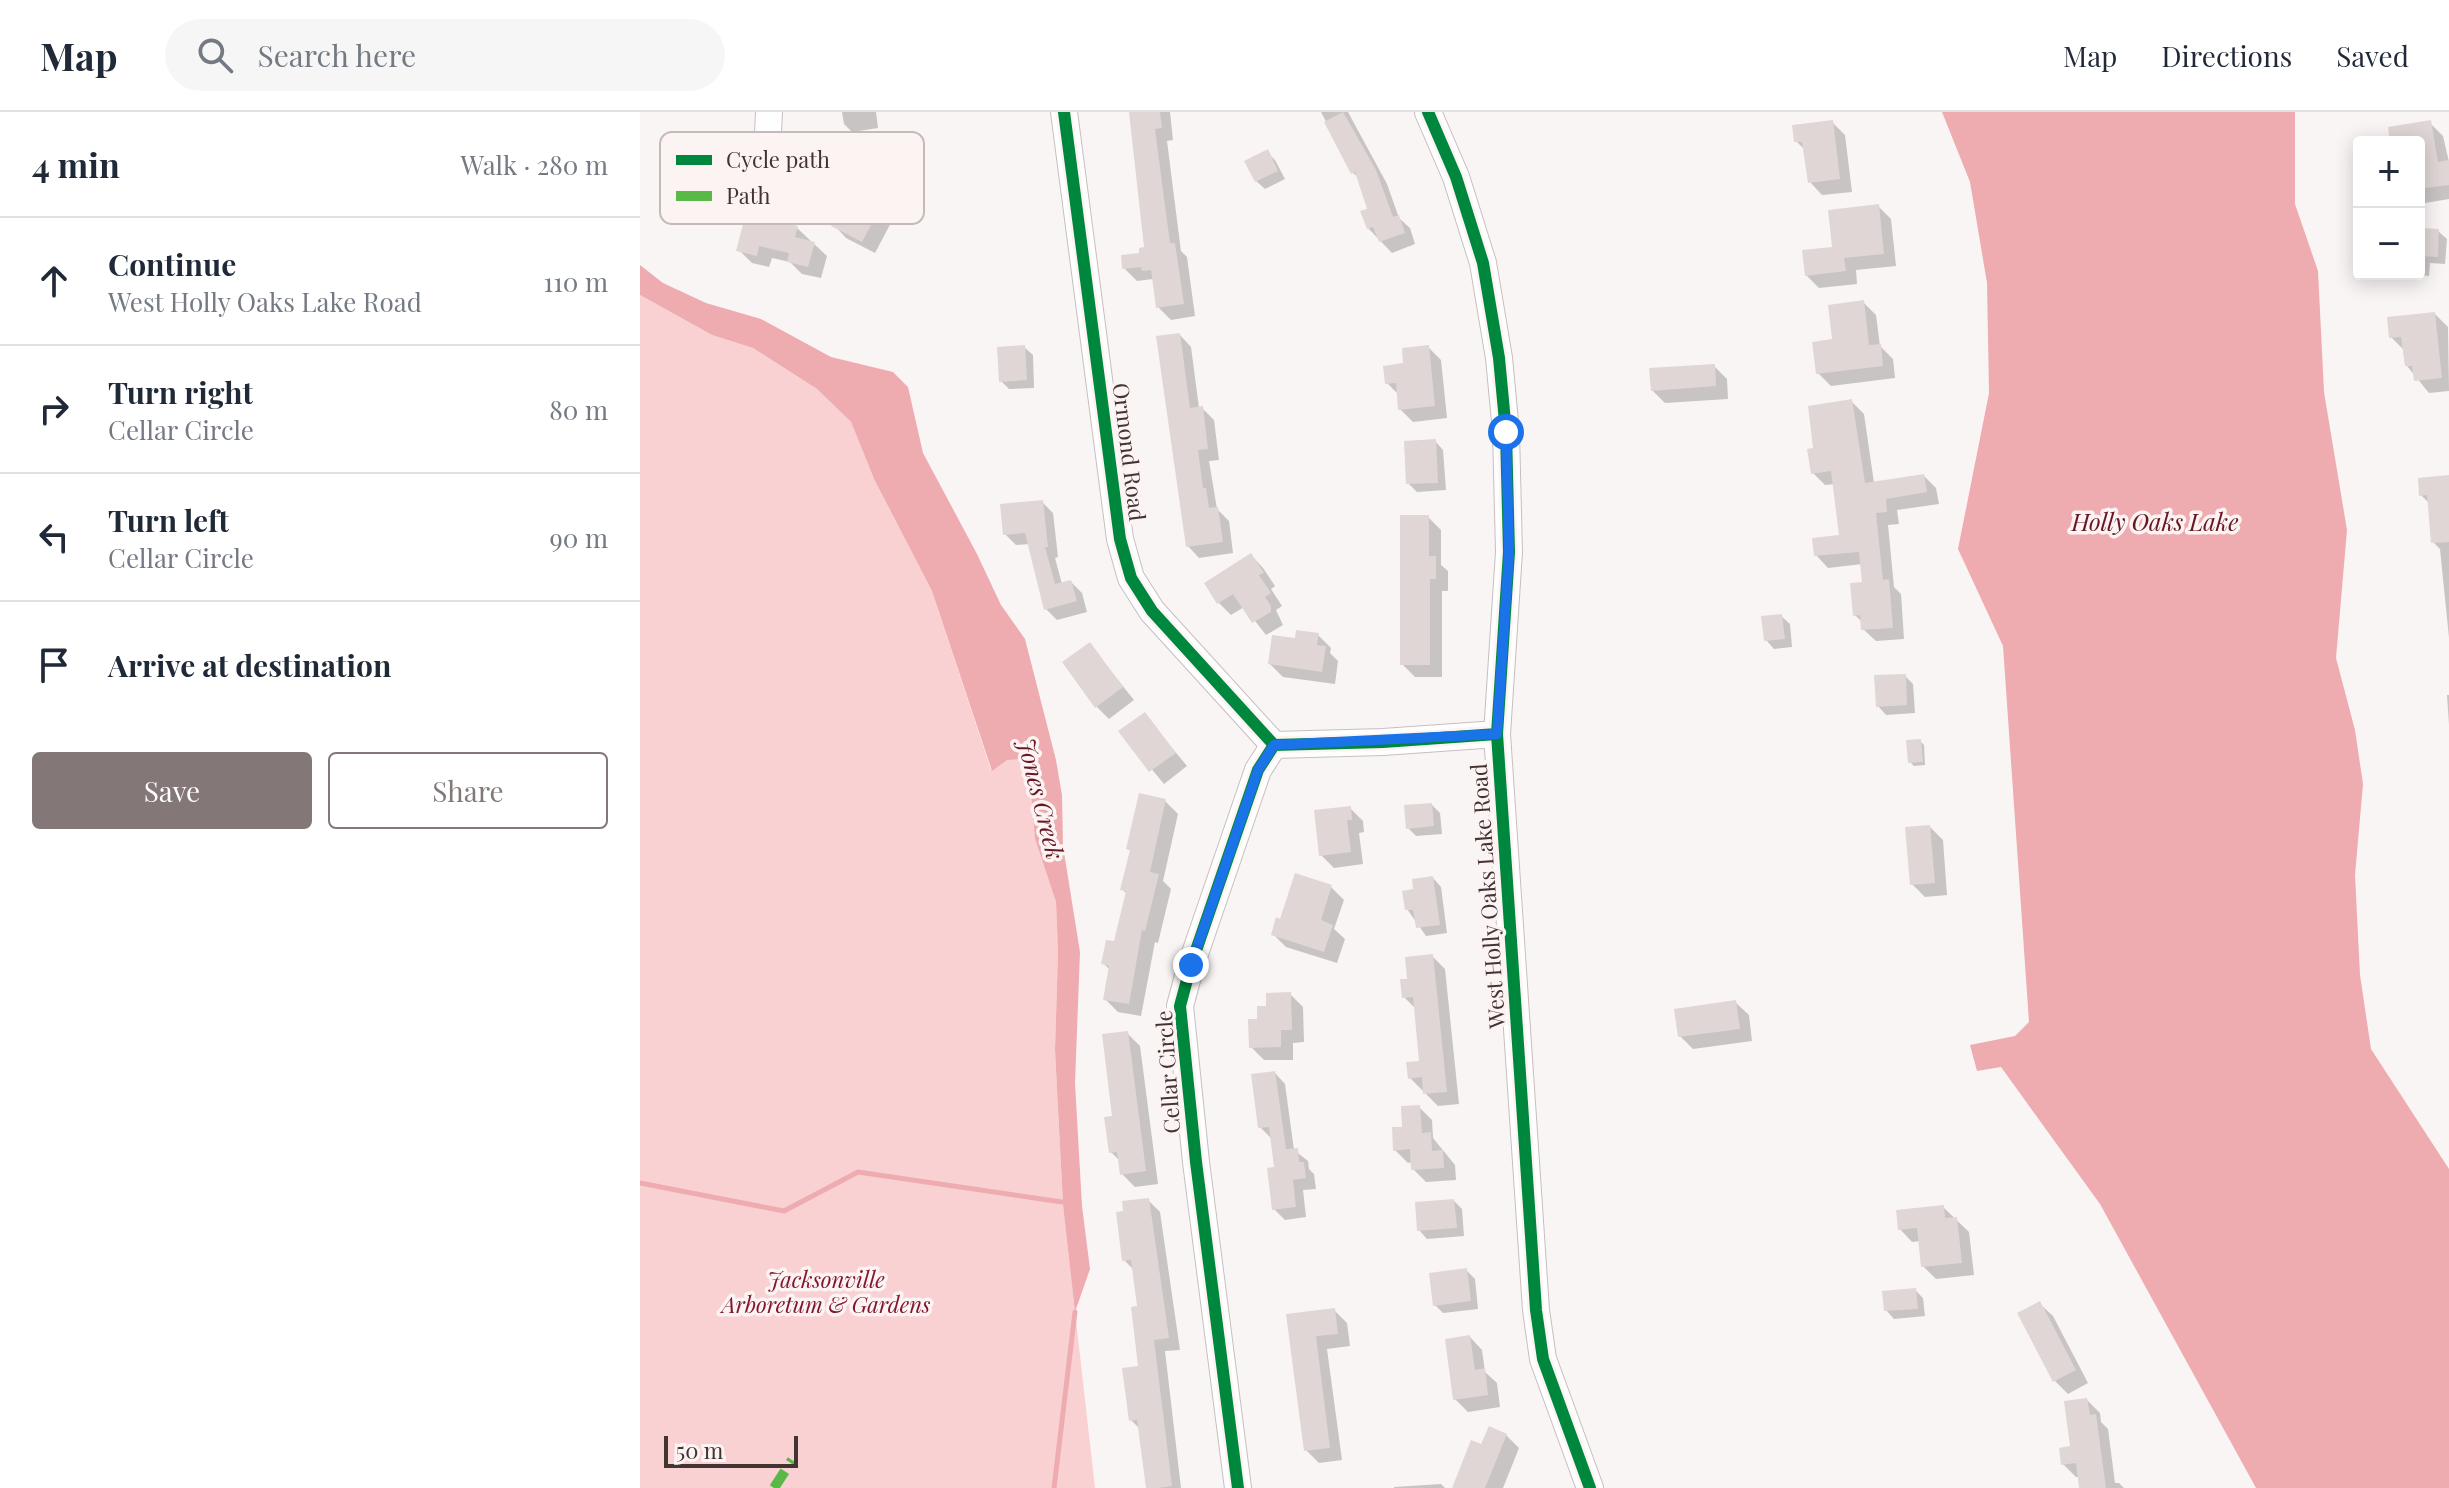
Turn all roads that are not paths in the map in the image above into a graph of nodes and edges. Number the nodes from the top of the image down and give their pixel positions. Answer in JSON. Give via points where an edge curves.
{"nodes":[{"id":1,"x":769,"y":112,"type":"edge"},
{"id":2,"x":1064,"y":112,"type":"edge"},
{"id":3,"x":1428,"y":112,"type":"edge"},
{"id":4,"x":768,"y":132,"type":"edge"},
{"id":5,"x":1497,"y":734,"type":"junction"},
{"id":6,"x":1274,"y":745,"type":"junction"},
{"id":7,"x":1238,"y":1488,"type":"edge"},
{"id":8,"x":1590,"y":1488,"type":"edge"}],
"edges":[{"from":1,"to":4,"type":"street"},
{"from":2,"to":6,"type":"street","name":"Ormond Road","via":[[1120,539],[1131,578],[1152,611]]},
{"from":3,"to":5,"type":"street","name":"West Holly Oaks Lake Road","via":[[1456,177],[1483,263],[1499,358],[1509,552]]},
{"from":5,"to":6,"type":"street"},
{"from":5,"to":8,"type":"street","name":"West Holly Oaks Lake Road","via":[[1536,1310],[1543,1359]]},
{"from":6,"to":7,"type":"street","name":"Cellar Circle","via":[[1258,770],[1180,1006]]}]}
